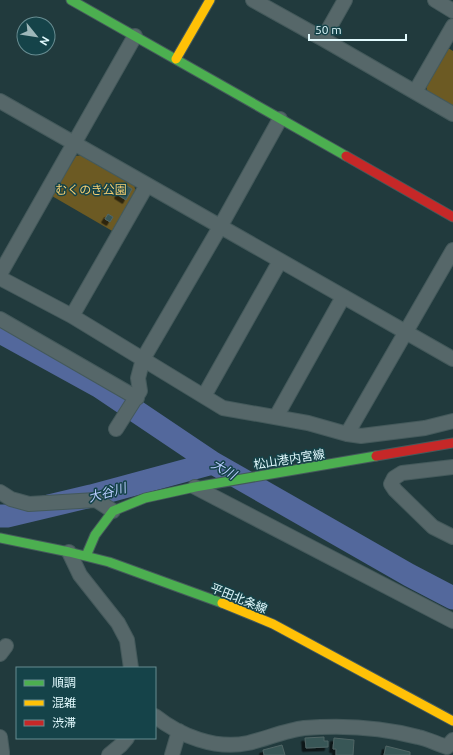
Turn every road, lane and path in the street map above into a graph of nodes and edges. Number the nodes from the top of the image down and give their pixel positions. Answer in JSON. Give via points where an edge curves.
{"nodes":[{"id":1,"x":71,"y":0,"type":"edge"},
{"id":2,"x":210,"y":0,"type":"edge"},
{"id":3,"x":253,"y":0,"type":"edge"},
{"id":4,"x":345,"y":0,"type":"edge"},
{"id":5,"x":435,"y":0,"type":"edge"},
{"id":6,"x":86,"y":4,"type":"edge"},
{"id":7,"x":453,"y":11,"type":"edge"},
{"id":8,"x":453,"y":26,"type":"edge"},
{"id":9,"x":135,"y":36,"type":"junction"},
{"id":10,"x":323,"y":39,"type":"junction"},
{"id":11,"x":176,"y":59,"type":"junction"},
{"id":12,"x":415,"y":92,"type":"junction"},
{"id":13,"x":0,"y":102,"type":"edge"},
{"id":14,"x":453,"y":114,"type":"edge"},
{"id":15,"x":280,"y":119,"type":"junction"},
{"id":16,"x":74,"y":143,"type":"junction"},
{"id":17,"x":147,"y":185,"type":"junction"},
{"id":18,"x":453,"y":217,"type":"edge"},
{"id":19,"x":220,"y":227,"type":"junction"},
{"id":20,"x":453,"y":250,"type":"edge"},
{"id":21,"x":280,"y":261,"type":"junction"},
{"id":22,"x":0,"y":274,"type":"edge"},
{"id":23,"x":0,"y":278,"type":"edge"},
{"id":24,"x":343,"y":297,"type":"junction"},
{"id":25,"x":72,"y":316,"type":"junction"},
{"id":26,"x":0,"y":320,"type":"edge"},
{"id":27,"x":406,"y":332,"type":"junction"},
{"id":28,"x":144,"y":359,"type":"junction"},
{"id":29,"x":453,"y":359,"type":"edge"},
{"id":30,"x":204,"y":396,"type":"junction"},
{"id":31,"x":131,"y":406,"type":"junction"},
{"id":32,"x":276,"y":417,"type":"junction"},
{"id":33,"x":453,"y":421,"type":"edge"},
{"id":34,"x":116,"y":429,"type":"dead end"},
{"id":35,"x":347,"y":434,"type":"junction"},
{"id":36,"x":453,"y":443,"type":"edge"},
{"id":37,"x":453,"y":466,"type":"edge"},
{"id":38,"x":195,"y":487,"type":"junction"},
{"id":39,"x":0,"y":492,"type":"edge"},
{"id":40,"x":113,"y":511,"type":"junction"},
{"id":41,"x":453,"y":537,"type":"edge"},
{"id":42,"x":0,"y":538,"type":"edge"},
{"id":43,"x":69,"y":552,"type":"junction"},
{"id":44,"x":86,"y":556,"type":"junction"},
{"id":45,"x":453,"y":621,"type":"edge"},
{"id":46,"x":131,"y":667,"type":"edge"},
{"id":47,"x":156,"y":717,"type":"edge"},
{"id":48,"x":453,"y":721,"type":"edge"},
{"id":49,"x":179,"y":731,"type":"junction"},
{"id":50,"x":126,"y":739,"type":"edge"},
{"id":51,"x":453,"y":740,"type":"edge"},
{"id":52,"x":224,"y":752,"type":"edge"},
{"id":53,"x":109,"y":755,"type":"edge"},
{"id":54,"x":172,"y":755,"type":"edge"}],
"edges":[{"from":1,"to":6,"type":"main road"},
{"from":2,"to":11,"type":"main road"},
{"from":3,"to":10,"type":"street"},
{"from":4,"to":10,"type":"street"},
{"from":5,"to":7,"type":"street"},
{"from":6,"to":9,"type":"main road"},
{"from":8,"to":12,"type":"street"},
{"from":9,"to":11,"type":"main road"},
{"from":9,"to":16,"type":"street"},
{"from":10,"to":12,"type":"street"},
{"from":11,"to":15,"type":"main road"},
{"from":12,"to":14,"type":"street"},
{"from":13,"to":16,"type":"street"},
{"from":15,"to":18,"type":"main road"},
{"from":15,"to":19,"type":"street"},
{"from":16,"to":17,"type":"street"},
{"from":16,"to":22,"type":"street"},
{"from":17,"to":19,"type":"street"},
{"from":17,"to":25,"type":"street"},
{"from":19,"to":21,"type":"street"},
{"from":19,"to":28,"type":"street"},
{"from":20,"to":27,"type":"street"},
{"from":21,"to":24,"type":"street"},
{"from":21,"to":30,"type":"street"},
{"from":23,"to":25,"type":"street"},
{"from":24,"to":27,"type":"street"},
{"from":24,"to":32,"type":"street"},
{"from":25,"to":28,"type":"street"},
{"from":26,"to":31,"type":"street"},
{"from":27,"to":29,"type":"street"},
{"from":27,"to":35,"type":"street"},
{"from":28,"to":30,"type":"street"},
{"from":28,"to":31,"type":"street","via":[[138,378],[140,391]]},
{"from":30,"to":32,"type":"street","via":[[223,408]]},
{"from":31,"to":34,"type":"street"},
{"from":32,"to":35,"type":"street"},
{"from":33,"to":35,"type":"street","via":[[382,434]]},
{"from":36,"to":38,"type":"main road","name":"松山港内宮線"},
{"from":37,"to":41,"type":"street","via":[[402,473],[394,478],[391,484],[394,490],[433,527]]},
{"from":38,"to":40,"type":"main road","name":"松山港内宮線","via":[[145,498]]},
{"from":38,"to":45,"type":"street"},
{"from":39,"to":40,"type":"street","via":[[11,499],[29,504],[96,500]]},
{"from":40,"to":44,"type":"main road","via":[[95,535]]},
{"from":42,"to":43,"type":"main road","name":"平田北条線"},
{"from":43,"to":44,"type":"main road","name":"平田北条線"},
{"from":43,"to":46,"type":"street","via":[[80,575],[118,623],[127,640]]},
{"from":44,"to":48,"type":"main road","name":"平田北条線","via":[[193,592],[273,624]]},
{"from":47,"to":49,"type":"street"},
{"from":49,"to":52,"type":"street"},
{"from":49,"to":54,"type":"street"},
{"from":50,"to":53,"type":"street"},
{"from":51,"to":52,"type":"street","via":[[447,747],[418,737],[361,727],[302,728],[246,743]]}]}
